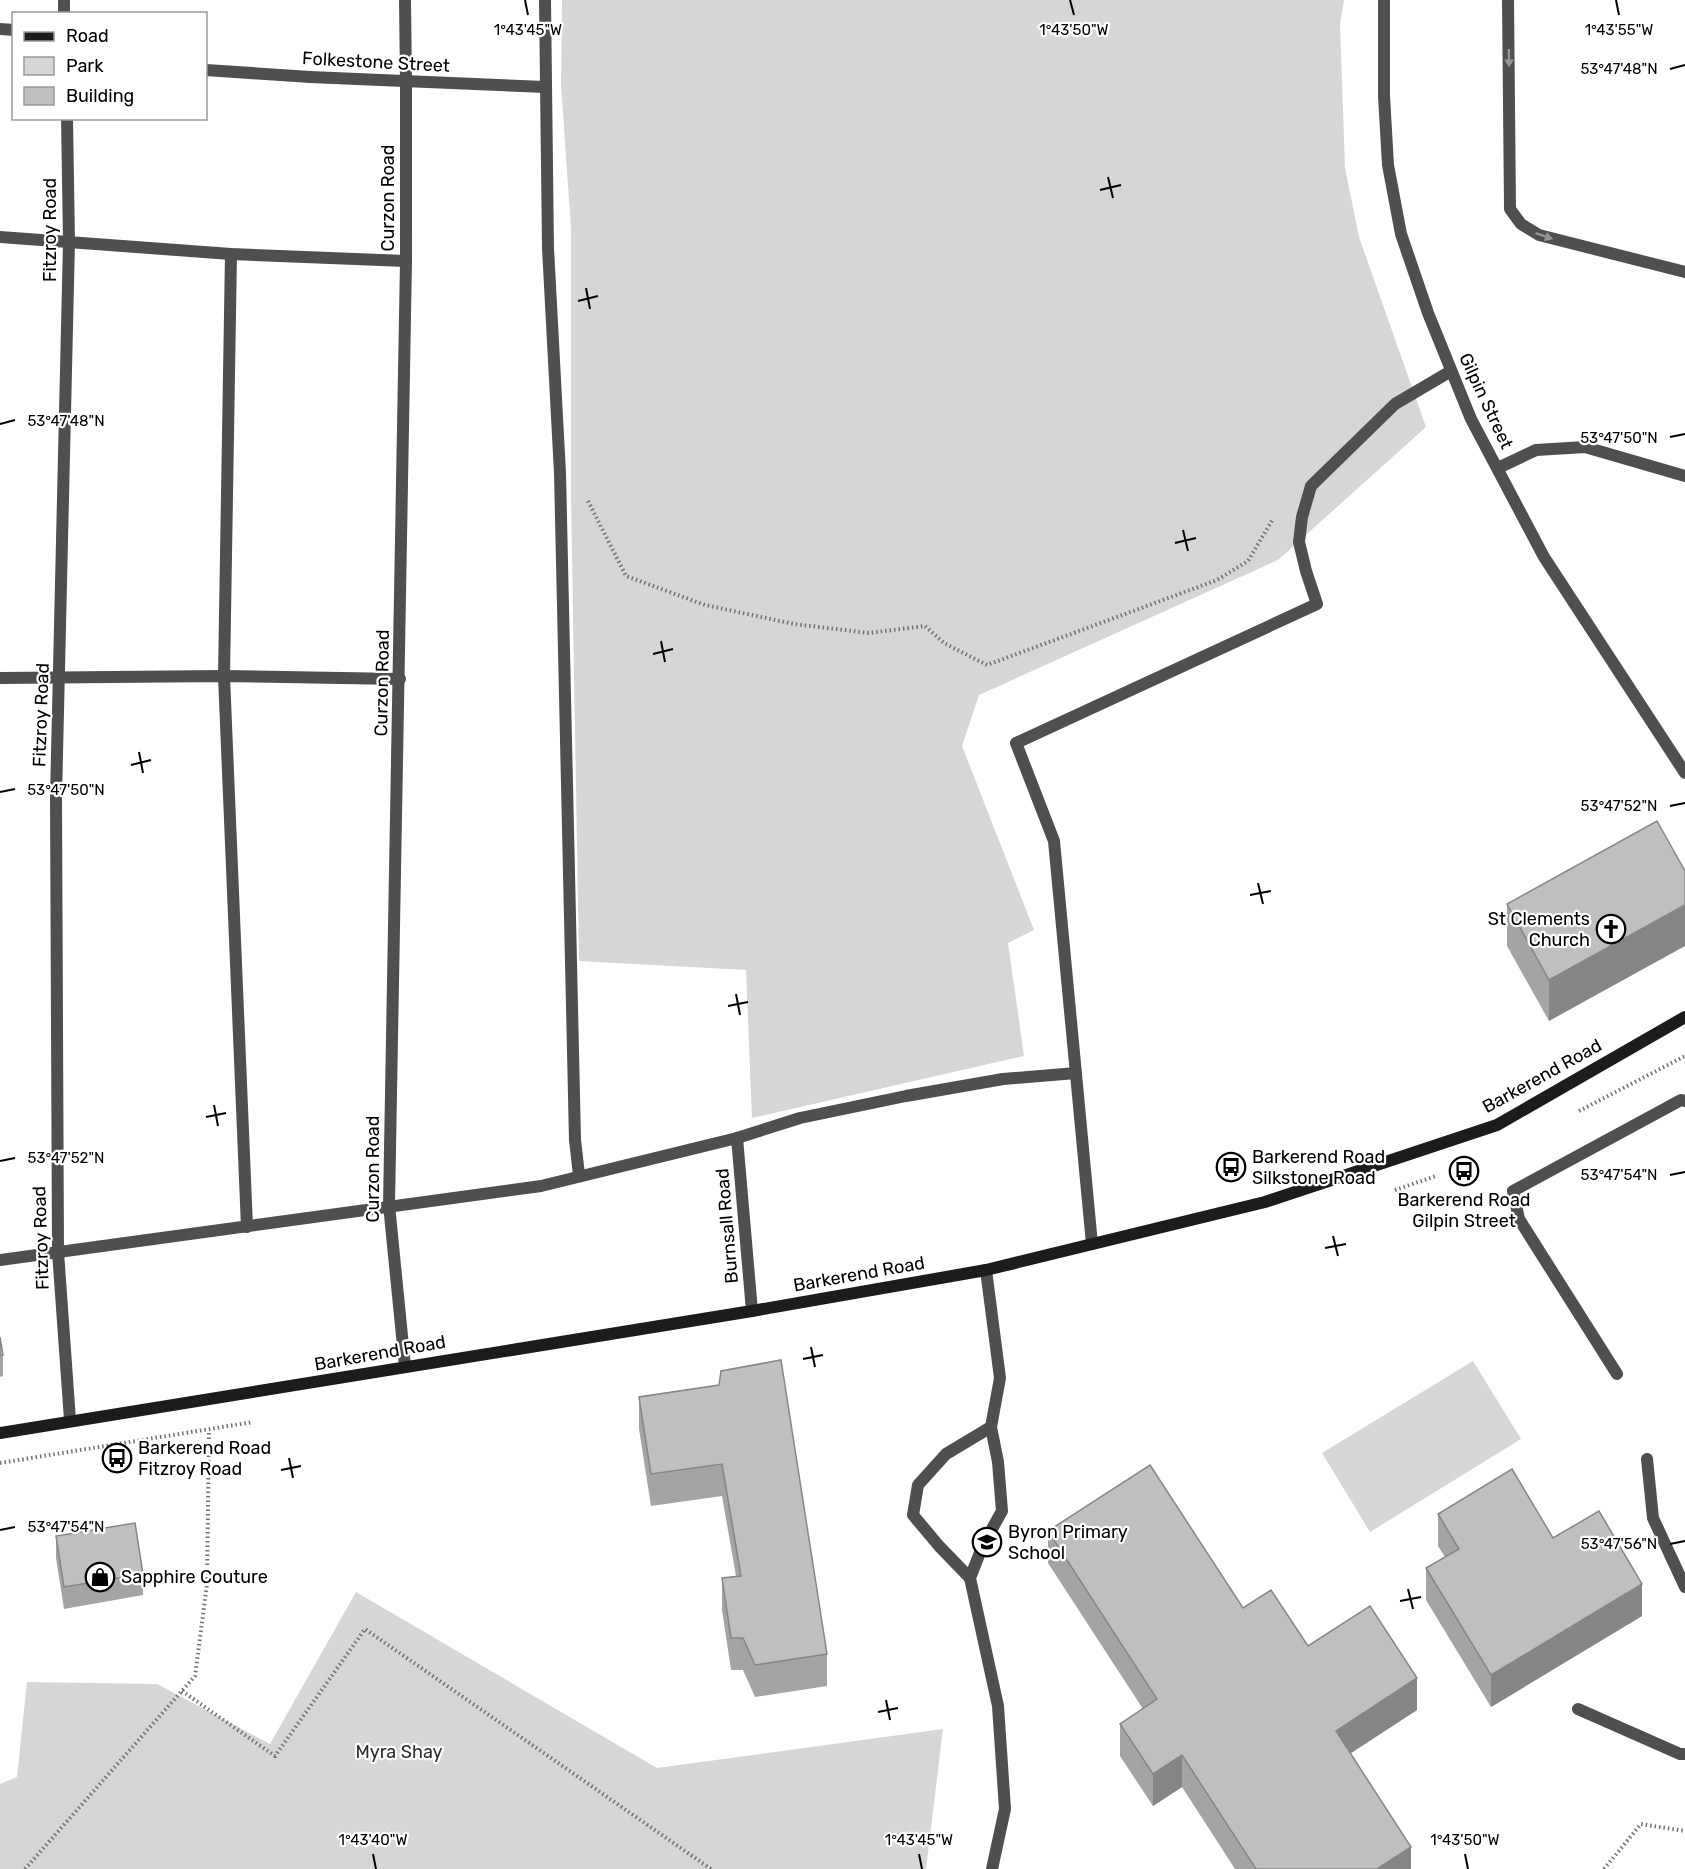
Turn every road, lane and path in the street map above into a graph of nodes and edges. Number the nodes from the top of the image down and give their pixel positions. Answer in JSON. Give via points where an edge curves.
{"nodes":[{"id":1,"x":405,"y":0,"type":"edge"},
{"id":2,"x":545,"y":0,"type":"edge"},
{"id":3,"x":1384,"y":0,"type":"edge"},
{"id":4,"x":1508,"y":0,"type":"edge"},
{"id":5,"x":207,"y":70,"type":"edge"},
{"id":6,"x":406,"y":83,"type":"junction"},
{"id":7,"x":544,"y":87,"type":"junction"},
{"id":8,"x":67,"y":120,"type":"edge"},
{"id":9,"x":0,"y":237,"type":"edge"},
{"id":10,"x":69,"y":242,"type":"junction"},
{"id":11,"x":231,"y":254,"type":"junction"},
{"id":12,"x":406,"y":261,"type":"junction"},
{"id":13,"x":1685,"y":272,"type":"edge"},
{"id":14,"x":1451,"y":371,"type":"junction"},
{"id":15,"x":1498,"y":468,"type":"junction"},
{"id":16,"x":560,"y":473,"type":"junction"},
{"id":17,"x":1685,"y":476,"type":"edge"},
{"id":18,"x":1276,"y":516,"type":"dead end"},
{"id":19,"x":224,"y":676,"type":"junction"},
{"id":20,"x":60,"y":677,"type":"junction"},
{"id":21,"x":0,"y":678,"type":"edge"},
{"id":22,"x":400,"y":679,"type":"junction"},
{"id":23,"x":1685,"y":773,"type":"edge"},
{"id":24,"x":1685,"y":1017,"type":"edge"},
{"id":25,"x":1076,"y":1073,"type":"junction"},
{"id":26,"x":1685,"y":1101,"type":"edge"},
{"id":27,"x":737,"y":1138,"type":"junction"},
{"id":28,"x":579,"y":1175,"type":"junction"},
{"id":29,"x":389,"y":1205,"type":"junction"},
{"id":30,"x":247,"y":1227,"type":"junction"},
{"id":31,"x":1092,"y":1244,"type":"junction"},
{"id":32,"x":58,"y":1252,"type":"junction"},
{"id":33,"x":0,"y":1260,"type":"edge"},
{"id":34,"x":986,"y":1270,"type":"junction"},
{"id":35,"x":752,"y":1311,"type":"junction"},
{"id":36,"x":405,"y":1366,"type":"junction"},
{"id":37,"x":1617,"y":1374,"type":"dead end"},
{"id":38,"x":204,"y":1399,"type":"junction"},
{"id":39,"x":70,"y":1420,"type":"junction"},
{"id":40,"x":991,"y":1426,"type":"junction"},
{"id":41,"x":0,"y":1433,"type":"edge"},
{"id":42,"x":1647,"y":1459,"type":"dead end"},
{"id":43,"x":970,"y":1578,"type":"junction"},
{"id":44,"x":1685,"y":1587,"type":"edge"},
{"id":45,"x":182,"y":1691,"type":"junction"},
{"id":46,"x":1578,"y":1709,"type":"dead end"},
{"id":47,"x":1685,"y":1754,"type":"edge"},
{"id":48,"x":1685,"y":1832,"type":"edge"},
{"id":49,"x":25,"y":1869,"type":"edge"},
{"id":50,"x":711,"y":1869,"type":"edge"},
{"id":51,"x":992,"y":1869,"type":"edge"},
{"id":52,"x":1604,"y":1869,"type":"edge"}],
"edges":[{"from":1,"to":6,"type":"street","name":"Curzon Road"},
{"from":2,"to":7,"type":"street"},
{"from":3,"to":14,"type":"street","name":"Gilpin Street","via":[[1388,165],[1401,234]]},
{"from":4,"to":13,"type":"street","one_way":true,"via":[[1510,209],[1521,224],[1539,236]]},
{"from":5,"to":6,"type":"street","name":"Folkestone Street"},
{"from":6,"to":7,"type":"street","name":"Folkestone Street"},
{"from":6,"to":12,"type":"street","name":"Curzon Road"},
{"from":7,"to":16,"type":"street"},
{"from":8,"to":10,"type":"street","name":"Fitzroy Road"},
{"from":9,"to":10,"type":"street"},
{"from":10,"to":11,"type":"street"},
{"from":10,"to":20,"type":"street","name":"Fitzroy Road"},
{"from":11,"to":12,"type":"street"},
{"from":11,"to":19,"type":"street"},
{"from":12,"to":22,"type":"street","name":"Curzon Road"},
{"from":14,"to":15,"type":"street","name":"Gilpin Street"},
{"from":14,"to":25,"type":"street","via":[[1395,404],[1311,486],[1299,542],[1317,604],[1016,743],[1054,841]]},
{"from":15,"to":17,"type":"street","via":[[1536,450],[1585,447]]},
{"from":15,"to":23,"type":"street","name":"Gilpin Street","via":[[1544,557]]},
{"from":16,"to":18,"type":"path","via":[[577,478],[626,576],[705,605],[794,624],[869,633],[925,626],[944,643],[987,665],[1217,580],[1248,561]]},
{"from":16,"to":28,"type":"street","via":[[575,1140]]},
{"from":19,"to":20,"type":"street"},
{"from":19,"to":22,"type":"street"},
{"from":19,"to":30,"type":"street"},
{"from":20,"to":21,"type":"street"},
{"from":20,"to":32,"type":"street","name":"Fitzroy Road","via":[[56,797]]},
{"from":22,"to":29,"type":"street","name":"Curzon Road"},
{"from":24,"to":31,"type":"main road","name":"Barkerend Road","via":[[1497,1125],[1265,1202]]},
{"from":25,"to":27,"type":"street","via":[[1003,1079],[906,1096],[800,1118]]},
{"from":25,"to":31,"type":"street"},
{"from":26,"to":37,"type":"street","via":[[1513,1191],[1519,1219]]},
{"from":27,"to":28,"type":"street"},
{"from":27,"to":35,"type":"street","name":"Burnsall Road"},
{"from":28,"to":29,"type":"street","via":[[542,1186]]},
{"from":29,"to":30,"type":"street"},
{"from":29,"to":36,"type":"street","name":"Curzon Road"},
{"from":30,"to":32,"type":"street"},
{"from":31,"to":34,"type":"main road","name":"Barkerend Road"},
{"from":32,"to":33,"type":"street"},
{"from":32,"to":39,"type":"street","name":"Fitzroy Road"},
{"from":34,"to":35,"type":"main road","name":"Barkerend Road"},
{"from":34,"to":40,"type":"street","via":[[1000,1378]]},
{"from":35,"to":36,"type":"main road","name":"Barkerend Road"},
{"from":36,"to":38,"type":"main road","name":"Barkerend Road"},
{"from":38,"to":39,"type":"main road","name":"Barkerend Road"},
{"from":38,"to":45,"type":"path","via":[[209,1430],[207,1584],[195,1676]]},
{"from":39,"to":41,"type":"main road","name":"Barkerend Road"},
{"from":40,"to":43,"type":"street","via":[[1002,1511],[982,1545]]},
{"from":40,"to":43,"type":"street","via":[[946,1454],[918,1485],[913,1515]]},
{"from":42,"to":44,"type":"street","via":[[1653,1518]]},
{"from":43,"to":51,"type":"street","via":[[999,1717],[1005,1809]]},
{"from":45,"to":49,"type":"path"},
{"from":45,"to":50,"type":"path","via":[[275,1756],[365,1629]]},
{"from":46,"to":47,"type":"street"},
{"from":48,"to":52,"type":"path","via":[[1641,1824]]}]}
